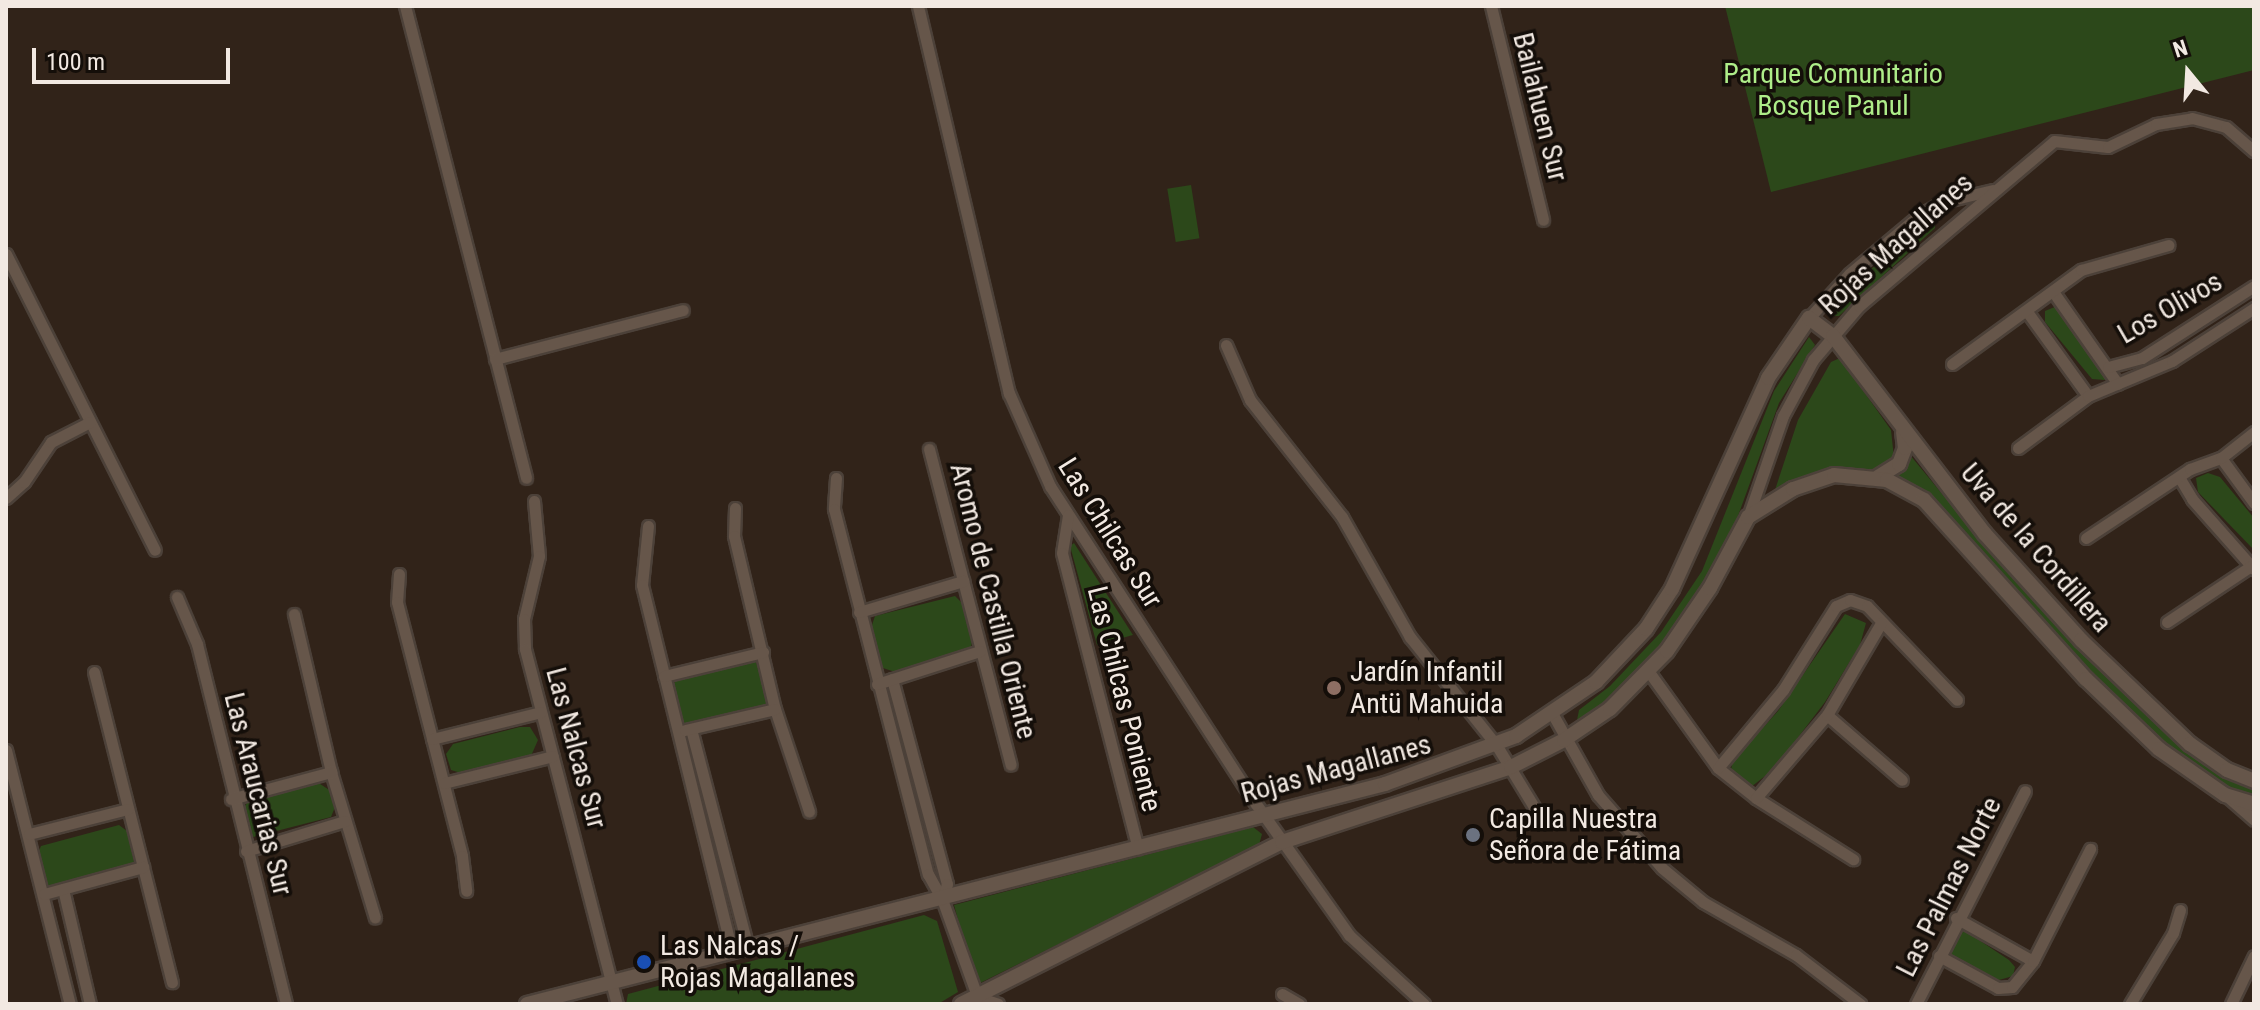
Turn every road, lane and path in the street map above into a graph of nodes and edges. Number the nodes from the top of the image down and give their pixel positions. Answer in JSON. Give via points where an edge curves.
{"nodes":[{"id":1,"x":405,"y":6,"type":"edge"},
{"id":2,"x":918,"y":6,"type":"edge"},
{"id":3,"x":1491,"y":6,"type":"edge"},
{"id":4,"x":2254,"y":151,"type":"edge"},
{"id":5,"x":1997,"y":189,"type":"junction"},
{"id":6,"x":1543,"y":220,"type":"dead end"},
{"id":7,"x":2169,"y":245,"type":"dead end"},
{"id":8,"x":6,"y":254,"type":"edge"},
{"id":9,"x":2254,"y":286,"type":"edge"},
{"id":10,"x":2054,"y":293,"type":"junction"},
{"id":11,"x":2254,"y":308,"type":"edge"},
{"id":12,"x":683,"y":310,"type":"dead end"},
{"id":13,"x":2028,"y":313,"type":"junction"},
{"id":14,"x":1809,"y":318,"type":"junction"},
{"id":15,"x":1833,"y":336,"type":"junction"},
{"id":16,"x":1226,"y":345,"type":"dead end"},
{"id":17,"x":495,"y":359,"type":"junction"},
{"id":18,"x":1952,"y":364,"type":"dead end"},
{"id":19,"x":2108,"y":367,"type":"junction"},
{"id":20,"x":2118,"y":384,"type":"junction"},
{"id":21,"x":2088,"y":396,"type":"junction"},
{"id":22,"x":90,"y":422,"type":"junction"},
{"id":23,"x":1903,"y":430,"type":"junction"},
{"id":24,"x":2254,"y":432,"type":"edge"},
{"id":25,"x":2018,"y":448,"type":"dead end"},
{"id":26,"x":929,"y":449,"type":"dead end"},
{"id":27,"x":2221,"y":458,"type":"junction"},
{"id":28,"x":1878,"y":477,"type":"junction"},
{"id":29,"x":2179,"y":477,"type":"junction"},
{"id":30,"x":526,"y":478,"type":"dead end"},
{"id":31,"x":836,"y":478,"type":"dead end"},
{"id":32,"x":6,"y":498,"type":"edge"},
{"id":33,"x":534,"y":501,"type":"dead end"},
{"id":34,"x":2254,"y":503,"type":"edge"},
{"id":35,"x":735,"y":508,"type":"dead end"},
{"id":36,"x":1068,"y":515,"type":"junction"},
{"id":37,"x":1748,"y":517,"type":"junction"},
{"id":38,"x":648,"y":526,"type":"dead end"},
{"id":39,"x":2086,"y":538,"type":"dead end"},
{"id":40,"x":155,"y":550,"type":"dead end"},
{"id":41,"x":2253,"y":567,"type":"edge"},
{"id":42,"x":399,"y":574,"type":"dead end"},
{"id":43,"x":963,"y":581,"type":"junction"},
{"id":44,"x":177,"y":597,"type":"dead end"},
{"id":45,"x":859,"y":612,"type":"junction"},
{"id":46,"x":294,"y":614,"type":"dead end"},
{"id":47,"x":2167,"y":622,"type":"dead end"},
{"id":48,"x":1881,"y":623,"type":"junction"},
{"id":49,"x":980,"y":651,"type":"junction"},
{"id":50,"x":763,"y":652,"type":"junction"},
{"id":51,"x":94,"y":672,"type":"dead end"},
{"id":52,"x":1649,"y":672,"type":"junction"},
{"id":53,"x":664,"y":676,"type":"junction"},
{"id":54,"x":892,"y":679,"type":"junction"},
{"id":55,"x":877,"y":684,"type":"junction"},
{"id":56,"x":1957,"y":700,"type":"dead end"},
{"id":57,"x":775,"y":709,"type":"junction"},
{"id":58,"x":541,"y":712,"type":"junction"},
{"id":59,"x":1552,"y":713,"type":"junction"},
{"id":60,"x":1827,"y":715,"type":"junction"},
{"id":61,"x":691,"y":729,"type":"junction"},
{"id":62,"x":677,"y":732,"type":"junction"},
{"id":63,"x":432,"y":739,"type":"junction"},
{"id":64,"x":1564,"y":740,"type":"junction"},
{"id":65,"x":1497,"y":746,"type":"junction"},
{"id":66,"x":6,"y":750,"type":"edge"},
{"id":67,"x":553,"y":756,"type":"junction"},
{"id":68,"x":1011,"y":765,"type":"dead end"},
{"id":69,"x":1511,"y":767,"type":"junction"},
{"id":70,"x":1718,"y":768,"type":"junction"},
{"id":71,"x":331,"y":772,"type":"junction"},
{"id":72,"x":1902,"y":780,"type":"dead end"},
{"id":73,"x":2254,"y":781,"type":"edge"},
{"id":74,"x":444,"y":783,"type":"junction"},
{"id":75,"x":2025,"y":791,"type":"dead end"},
{"id":76,"x":2225,"y":795,"type":"junction"},
{"id":77,"x":1756,"y":798,"type":"junction"},
{"id":78,"x":231,"y":799,"type":"junction"},
{"id":79,"x":2254,"y":804,"type":"edge"},
{"id":80,"x":128,"y":809,"type":"junction"},
{"id":81,"x":809,"y":811,"type":"dead end"},
{"id":82,"x":1264,"y":816,"type":"junction"},
{"id":83,"x":1542,"y":820,"type":"dead end"},
{"id":84,"x":2254,"y":820,"type":"edge"},
{"id":85,"x":345,"y":821,"type":"junction"},
{"id":86,"x":29,"y":834,"type":"junction"},
{"id":87,"x":1282,"y":842,"type":"junction"},
{"id":88,"x":1138,"y":848,"type":"junction"},
{"id":89,"x":2090,"y":849,"type":"dead end"},
{"id":90,"x":246,"y":851,"type":"junction"},
{"id":91,"x":1853,"y":859,"type":"dead end"},
{"id":92,"x":143,"y":867,"type":"junction"},
{"id":93,"x":63,"y":889,"type":"junction"},
{"id":94,"x":466,"y":891,"type":"dead end"},
{"id":95,"x":44,"y":894,"type":"junction"},
{"id":96,"x":942,"y":899,"type":"junction"},
{"id":97,"x":2180,"y":910,"type":"dead end"},
{"id":98,"x":375,"y":918,"type":"dead end"},
{"id":99,"x":1956,"y":918,"type":"junction"},
{"id":100,"x":748,"y":948,"type":"junction"},
{"id":101,"x":732,"y":952,"type":"junction"},
{"id":102,"x":1939,"y":956,"type":"junction"},
{"id":103,"x":2254,"y":956,"type":"edge"},
{"id":104,"x":2033,"y":961,"type":"junction"},
{"id":105,"x":172,"y":982,"type":"dead end"},
{"id":106,"x":612,"y":983,"type":"junction"},
{"id":107,"x":1282,"y":994,"type":"dead end"},
{"id":108,"x":979,"y":1001,"type":"edge"},
{"id":109,"x":70,"y":1004,"type":"edge"},
{"id":110,"x":90,"y":1004,"type":"edge"},
{"id":111,"x":286,"y":1004,"type":"edge"},
{"id":112,"x":527,"y":1004,"type":"edge"},
{"id":113,"x":617,"y":1004,"type":"edge"},
{"id":114,"x":961,"y":1004,"type":"edge"},
{"id":115,"x":998,"y":1004,"type":"edge"},
{"id":116,"x":1299,"y":1004,"type":"edge"},
{"id":117,"x":1424,"y":1004,"type":"edge"},
{"id":118,"x":1860,"y":1004,"type":"edge"},
{"id":119,"x":1916,"y":1004,"type":"edge"},
{"id":120,"x":2130,"y":1004,"type":"edge"},
{"id":121,"x":2231,"y":1004,"type":"edge"}],
"edges":[{"from":1,"to":17,"type":"street"},
{"from":2,"to":36,"type":"street","name":"Las Chilcas Sur","via":[[1009,393],[1034,454]]},
{"from":3,"to":6,"type":"street","name":"Bailahuen Sur"},
{"from":4,"to":5,"type":"street","name":"Rojas Magallanes","via":[[2226,127],[2192,118],[2168,120],[2108,147],[2054,141]]},
{"from":5,"to":14,"type":"street","name":"Rojas Magallanes","via":[[1925,211],[1849,274]]},
{"from":5,"to":15,"type":"street","name":"Rojas Magallanes","via":[[1859,306]]},
{"from":7,"to":10,"type":"street","via":[[2094,265]]},
{"from":8,"to":22,"type":"street"},
{"from":9,"to":19,"type":"street","name":"Los Olivos","via":[[2142,358]]},
{"from":10,"to":13,"type":"street"},
{"from":10,"to":19,"type":"street"},
{"from":11,"to":20,"type":"street","name":"Los Olivos","via":[[2172,361]]},
{"from":12,"to":17,"type":"street"},
{"from":13,"to":18,"type":"street"},
{"from":13,"to":21,"type":"street"},
{"from":14,"to":15,"type":"street","name":"Uva de la Cordillera"},
{"from":14,"to":59,"type":"street","name":"Rojas Magallanes","via":[[1762,390],[1660,609],[1615,664]]},
{"from":15,"to":23,"type":"street","name":"Uva de la Cordillera"},
{"from":15,"to":37,"type":"street","name":"Rojas Magallanes","via":[[1813,360],[1783,416]]},
{"from":16,"to":65,"type":"street","via":[[1250,400],[1342,517],[1438,678]]},
{"from":17,"to":30,"type":"street"},
{"from":19,"to":20,"type":"street"},
{"from":20,"to":21,"type":"street","name":"Los Olivos"},
{"from":21,"to":25,"type":"street","name":"Los Olivos"},
{"from":22,"to":32,"type":"street","via":[[51,442],[24,482]]},
{"from":22,"to":40,"type":"street"},
{"from":23,"to":28,"type":"street","via":[[1903,457],[1893,471]]},
{"from":23,"to":73,"type":"street","name":"Uva de la Cordillera","via":[[2019,575],[2081,640],[2190,744]]},
{"from":24,"to":27,"type":"street"},
{"from":26,"to":43,"type":"street","name":"Aromo de Castilla Oriente"},
{"from":27,"to":29,"type":"street"},
{"from":27,"to":34,"type":"street"},
{"from":28,"to":37,"type":"street","name":"Uva de la Cordillera","via":[[1820,478]]},
{"from":28,"to":76,"type":"street","name":"Uva de la Cordillera","via":[[1924,500],[2086,679],[2159,749]]},
{"from":29,"to":39,"type":"street"},
{"from":29,"to":41,"type":"street"},
{"from":31,"to":45,"type":"street","via":[[834,509]]},
{"from":33,"to":58,"type":"street","name":"Las Nalcas Sur","via":[[539,556],[524,629]]},
{"from":35,"to":50,"type":"street","via":[[734,536]]},
{"from":36,"to":82,"type":"street","name":"Las Chilcas Sur"},
{"from":36,"to":88,"type":"street","name":"Las Chilcas Poniente","via":[[1062,553]]},
{"from":37,"to":52,"type":"street","name":"Rojas Magallanes","via":[[1710,588]]},
{"from":38,"to":53,"type":"street","via":[[642,585]]},
{"from":41,"to":47,"type":"street"},
{"from":42,"to":63,"type":"street","via":[[397,602]]},
{"from":43,"to":45,"type":"street"},
{"from":43,"to":49,"type":"street","name":"Aromo de Castilla Oriente"},
{"from":44,"to":78,"type":"street","name":"Las Araucarias Sur","via":[[197,644]]},
{"from":45,"to":55,"type":"street"},
{"from":46,"to":71,"type":"street"},
{"from":48,"to":56,"type":"street"},
{"from":48,"to":60,"type":"street"},
{"from":48,"to":70,"type":"street","via":[[1858,601],[1836,606],[1783,690]]},
{"from":49,"to":54,"type":"street"},
{"from":49,"to":68,"type":"street","name":"Aromo de Castilla Oriente"},
{"from":50,"to":53,"type":"street"},
{"from":50,"to":57,"type":"street"},
{"from":51,"to":80,"type":"street"},
{"from":52,"to":64,"type":"street","name":"Rojas Magallanes","via":[[1610,709]]},
{"from":52,"to":70,"type":"street"},
{"from":53,"to":62,"type":"street"},
{"from":54,"to":55,"type":"street"},
{"from":54,"to":96,"type":"street","via":[[947,884]]},
{"from":55,"to":96,"type":"street","via":[[932,888]]},
{"from":57,"to":61,"type":"street"},
{"from":57,"to":81,"type":"street"},
{"from":58,"to":63,"type":"street"},
{"from":58,"to":67,"type":"street","name":"Las Nalcas Sur"},
{"from":59,"to":64,"type":"street"},
{"from":59,"to":65,"type":"street","name":"Rojas Magallanes"},
{"from":60,"to":72,"type":"street"},
{"from":60,"to":77,"type":"street"},
{"from":61,"to":62,"type":"street"},
{"from":61,"to":100,"type":"street"},
{"from":62,"to":101,"type":"street"},
{"from":63,"to":74,"type":"street"},
{"from":64,"to":69,"type":"street","name":"Rojas Magallanes"},
{"from":64,"to":118,"type":"street","via":[[1613,814],[1675,881],[1796,955]]},
{"from":65,"to":69,"type":"street"},
{"from":65,"to":82,"type":"street","name":"Rojas Magallanes","via":[[1413,776]]},
{"from":66,"to":86,"type":"street"},
{"from":67,"to":74,"type":"street"},
{"from":67,"to":106,"type":"street","name":"Las Nalcas Sur"},
{"from":69,"to":83,"type":"street"},
{"from":69,"to":87,"type":"street","name":"Rojas Magallanes"},
{"from":70,"to":77,"type":"street"},
{"from":71,"to":78,"type":"street"},
{"from":71,"to":85,"type":"street"},
{"from":74,"to":94,"type":"street"},
{"from":75,"to":99,"type":"street","name":"Las Palmas Norte"},
{"from":76,"to":79,"type":"street","name":"Uva de la Cordillera"},
{"from":76,"to":84,"type":"street","name":"Uva de la Cordillera"},
{"from":77,"to":91,"type":"street"},
{"from":78,"to":90,"type":"street","name":"Las Araucarias Sur"},
{"from":80,"to":86,"type":"street"},
{"from":80,"to":92,"type":"street"},
{"from":82,"to":87,"type":"street","name":"Las Chilcas Sur"},
{"from":82,"to":88,"type":"street","name":"Rojas Magallanes"},
{"from":85,"to":90,"type":"street"},
{"from":85,"to":98,"type":"street"},
{"from":86,"to":95,"type":"street"},
{"from":87,"to":108,"type":"street","name":"Rojas Magallanes"},
{"from":87,"to":117,"type":"street","name":"Las Chilcas Sur","via":[[1349,935]]},
{"from":88,"to":96,"type":"street","name":"Rojas Magallanes"},
{"from":89,"to":104,"type":"street"},
{"from":90,"to":111,"type":"street","name":"Las Araucarias Sur"},
{"from":92,"to":93,"type":"street"},
{"from":92,"to":105,"type":"street"},
{"from":93,"to":95,"type":"street"},
{"from":93,"to":110,"type":"street"},
{"from":95,"to":109,"type":"street"},
{"from":96,"to":100,"type":"street","name":"Rojas Magallanes"},
{"from":96,"to":108,"type":"street"},
{"from":97,"to":120,"type":"street","via":[[2173,933]]},
{"from":99,"to":102,"type":"street","name":"Las Palmas Norte"},
{"from":99,"to":104,"type":"street"},
{"from":100,"to":101,"type":"street","name":"Rojas Magallanes"},
{"from":101,"to":106,"type":"street","name":"Rojas Magallanes"},
{"from":102,"to":104,"type":"street","via":[[1998,988],[2022,979]]},
{"from":102,"to":119,"type":"street","name":"Las Palmas Norte"},
{"from":103,"to":121,"type":"street"},
{"from":106,"to":112,"type":"street","name":"Rojas Magallanes"},
{"from":106,"to":113,"type":"street","name":"Las Nalcas Sur"},
{"from":107,"to":116,"type":"street"},
{"from":108,"to":114,"type":"street","name":"Rojas Magallanes"},
{"from":108,"to":115,"type":"street"}]}
